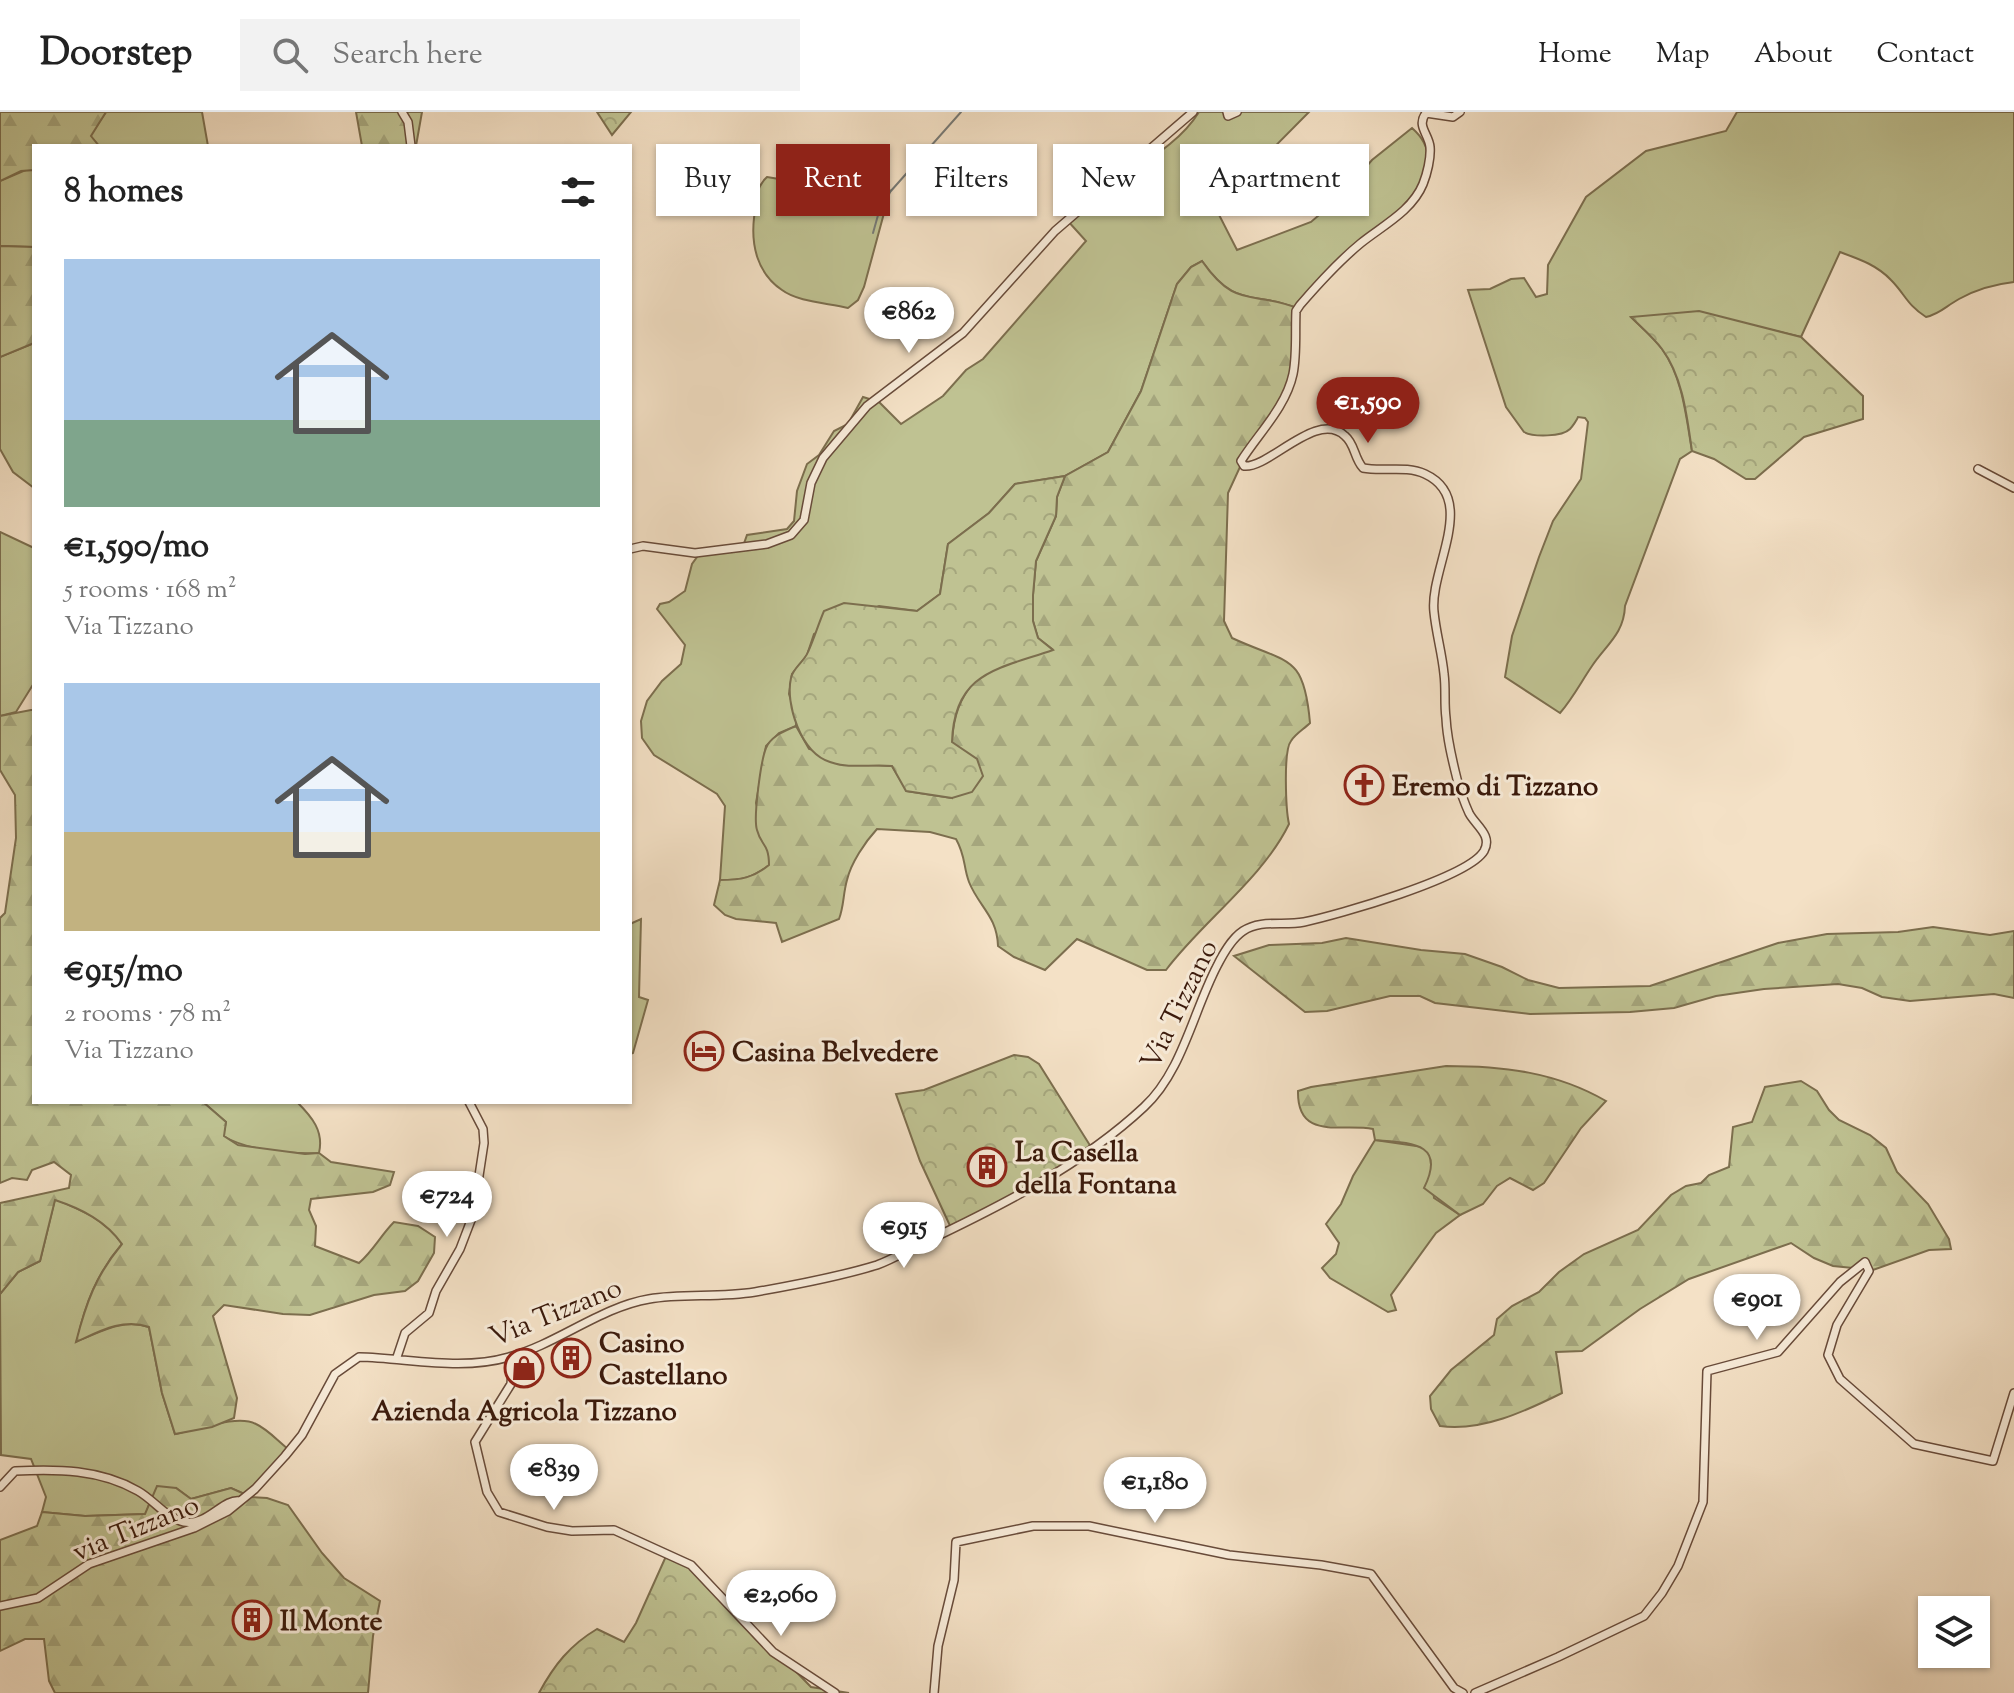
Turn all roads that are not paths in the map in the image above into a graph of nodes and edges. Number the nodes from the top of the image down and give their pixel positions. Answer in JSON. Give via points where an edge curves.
{"nodes":[{"id":1,"x":402,"y":112,"type":"edge"},
{"id":2,"x":1193,"y":112,"type":"edge"},
{"id":3,"x":1227,"y":112,"type":"edge"},
{"id":4,"x":1237,"y":112,"type":"edge"},
{"id":5,"x":1460,"y":112,"type":"edge"},
{"id":6,"x":411,"y":144,"type":"edge"},
{"id":7,"x":1978,"y":469,"type":"dead end"},
{"id":8,"x":2014,"y":488,"type":"edge"},
{"id":9,"x":632,"y":549,"type":"edge"},
{"id":10,"x":470,"y":1104,"type":"edge"},
{"id":11,"x":397,"y":1357,"type":"junction"},
{"id":12,"x":513,"y":1357,"type":"junction"},
{"id":13,"x":2014,"y":1393,"type":"edge"},
{"id":14,"x":0,"y":1487,"type":"edge"},
{"id":15,"x":240,"y":1501,"type":"junction"},
{"id":16,"x":0,"y":1606,"type":"edge"},
{"id":17,"x":835,"y":1693,"type":"edge"},
{"id":18,"x":934,"y":1693,"type":"edge"},
{"id":19,"x":1463,"y":1693,"type":"edge"},
{"id":20,"x":1475,"y":1693,"type":"edge"}],
"edges":[{"from":1,"to":6,"type":"street"},
{"from":2,"to":9,"type":"street","via":[[1055,231],[963,333],[867,406],[823,458],[811,483],[804,520],[791,535],[767,544],[695,553]]},
{"from":3,"to":4,"type":"street"},
{"from":5,"to":12,"type":"street","name":"Via Tizzano","via":[[1453,117],[1426,113],[1422,125],[1430,148],[1420,190],[1296,311],[1295,354],[1283,402],[1241,461],[1254,466],[1299,439],[1331,429],[1347,437],[1363,468],[1420,473],[1447,493],[1450,522],[1434,610],[1453,762],[1468,812],[1487,840],[1485,850],[1450,873],[1387,899],[1301,923],[1257,924],[1236,936],[1171,1073],[1150,1102],[1073,1161],[987,1212],[879,1264],[749,1293],[643,1300]]},
{"from":7,"to":8,"type":"street"},
{"from":10,"to":11,"type":"street","via":[[484,1143],[473,1215],[429,1313],[405,1333]]},
{"from":11,"to":12,"type":"street","name":"Via Tizzano","via":[[460,1364]]},
{"from":11,"to":15,"type":"street","name":"Via Tizzano","via":[[359,1357],[335,1374],[302,1435]]},
{"from":12,"to":17,"type":"street","via":[[511,1384],[475,1442],[487,1492],[499,1512],[572,1531],[614,1530],[691,1565],[773,1652]]},
{"from":13,"to":20,"type":"street","via":[[1993,1461],[1914,1444],[1840,1379],[1828,1355],[1837,1325],[1869,1271],[1865,1262],[1840,1282],[1778,1352],[1707,1371],[1703,1502],[1678,1566],[1644,1616]]},
{"from":14,"to":15,"type":"street","via":[[15,1471],[69,1470],[133,1488],[174,1519],[192,1523],[231,1500]]},
{"from":15,"to":16,"type":"street","name":"via Tizzano","via":[[212,1520],[89,1564],[38,1598]]},
{"from":18,"to":19,"type":"street","via":[[956,1542],[1033,1526],[1089,1526],[1229,1555],[1371,1574],[1454,1688]]}]}
